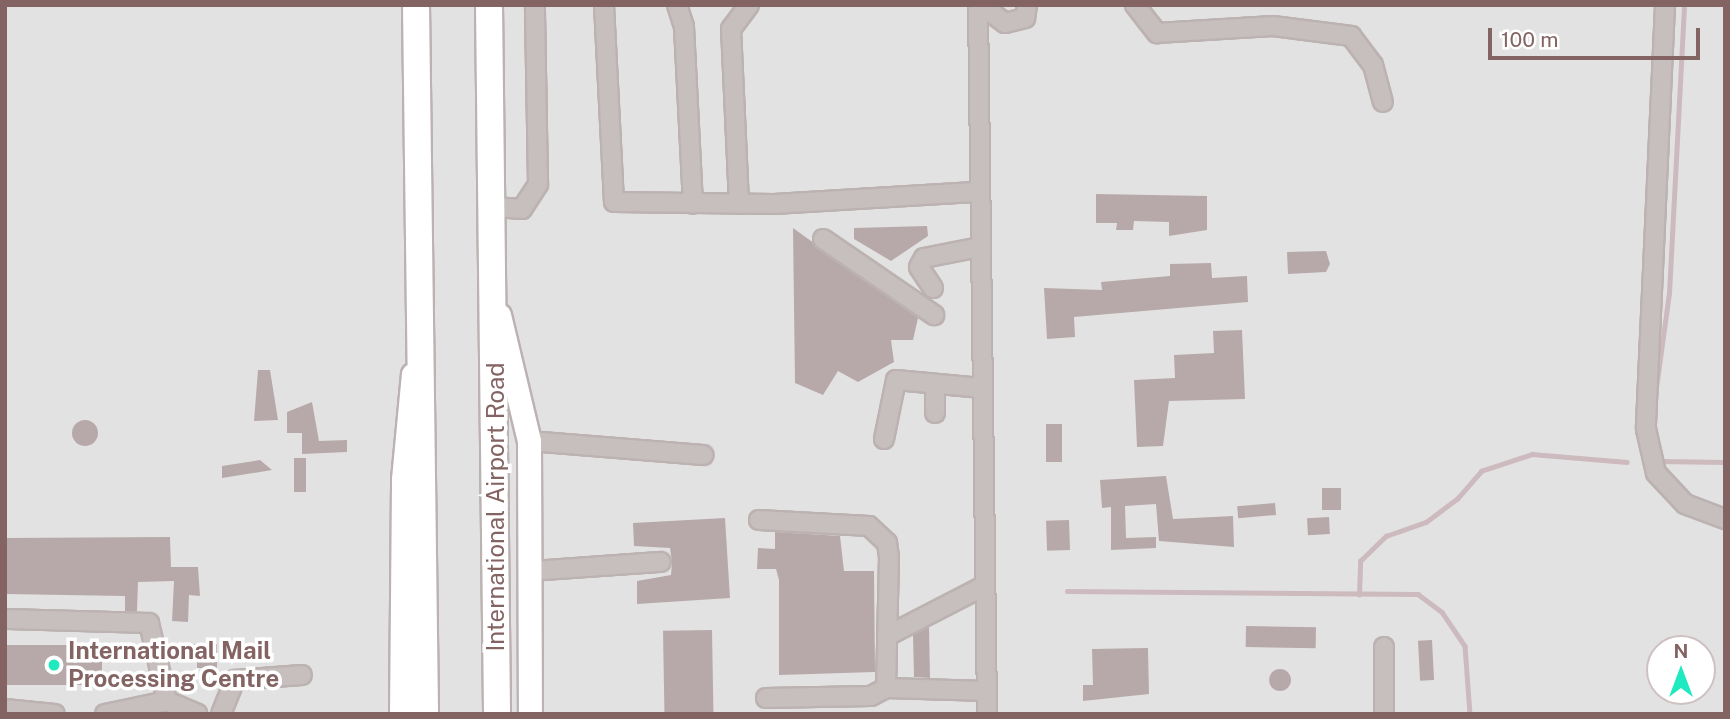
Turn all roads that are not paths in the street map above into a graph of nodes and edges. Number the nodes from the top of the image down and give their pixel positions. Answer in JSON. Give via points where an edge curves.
{"nodes":[{"id":1,"x":416,"y":5,"type":"edge"},
{"id":2,"x":489,"y":5,"type":"edge"},
{"id":3,"x":535,"y":5,"type":"edge"},
{"id":4,"x":604,"y":5,"type":"edge"},
{"id":5,"x":677,"y":5,"type":"edge"},
{"id":6,"x":749,"y":5,"type":"edge"},
{"id":7,"x":979,"y":5,"type":"edge"},
{"id":8,"x":1027,"y":5,"type":"edge"},
{"id":9,"x":1135,"y":5,"type":"edge"},
{"id":10,"x":1665,"y":5,"type":"edge"},
{"id":11,"x":1383,"y":102,"type":"dead end"},
{"id":12,"x":979,"y":192,"type":"junction"},
{"id":13,"x":693,"y":204,"type":"junction"},
{"id":14,"x":739,"y":204,"type":"junction"},
{"id":15,"x":494,"y":207,"type":"junction"},
{"id":16,"x":823,"y":239,"type":"dead end"},
{"id":17,"x":980,"y":247,"type":"junction"},
{"id":18,"x":933,"y":288,"type":"dead end"},
{"id":19,"x":495,"y":301,"type":"junction"},
{"id":20,"x":934,"y":315,"type":"dead end"},
{"id":21,"x":424,"y":323,"type":"junction"},
{"id":22,"x":935,"y":386,"type":"junction"},
{"id":23,"x":982,"y":388,"type":"junction"},
{"id":24,"x":934,"y":413,"type":"dead end"},
{"id":25,"x":884,"y":439,"type":"dead end"},
{"id":26,"x":529,"y":441,"type":"junction"},
{"id":27,"x":703,"y":455,"type":"dead end"},
{"id":28,"x":1725,"y":519,"type":"edge"},
{"id":29,"x":759,"y":520,"type":"dead end"},
{"id":30,"x":661,"y":562,"type":"dead end"},
{"id":31,"x":531,"y":571,"type":"junction"},
{"id":32,"x":984,"y":586,"type":"junction"},
{"id":33,"x":5,"y":619,"type":"edge"},
{"id":34,"x":887,"y":636,"type":"junction"},
{"id":35,"x":1384,"y":647,"type":"dead end"},
{"id":36,"x":302,"y":675,"type":"dead end"},
{"id":37,"x":886,"y":688,"type":"junction"},
{"id":38,"x":987,"y":691,"type":"junction"},
{"id":39,"x":766,"y":698,"type":"dead end"},
{"id":40,"x":167,"y":701,"type":"junction"},
{"id":41,"x":5,"y":709,"type":"edge"},
{"id":42,"x":55,"y":714,"type":"edge"},
{"id":43,"x":105,"y":714,"type":"edge"},
{"id":44,"x":197,"y":714,"type":"edge"},
{"id":45,"x":221,"y":714,"type":"edge"},
{"id":46,"x":401,"y":714,"type":"edge"},
{"id":47,"x":425,"y":714,"type":"edge"},
{"id":48,"x":497,"y":714,"type":"edge"},
{"id":49,"x":530,"y":714,"type":"edge"},
{"id":50,"x":987,"y":714,"type":"edge"},
{"id":51,"x":1384,"y":714,"type":"edge"}],
"edges":[{"from":1,"to":21,"type":"highway"},
{"from":2,"to":15,"type":"highway","name":"International Airport Road"},
{"from":3,"to":15,"type":"lane","via":[[538,184],[522,209]]},
{"from":4,"to":13,"type":"lane","via":[[610,196],[623,204]]},
{"from":5,"to":13,"type":"lane","via":[[684,27]]},
{"from":6,"to":14,"type":"lane","via":[[731,30]]},
{"from":7,"to":8,"type":"lane","via":[[1004,23],[1015,23],[1025,18]]},
{"from":7,"to":12,"type":"lane"},
{"from":9,"to":11,"type":"lane","via":[[1157,33],[1273,26],[1350,36],[1373,65]]},
{"from":10,"to":28,"type":"lane","via":[[1646,429],[1656,474],[1685,504]]},
{"from":12,"to":14,"type":"lane"},
{"from":12,"to":17,"type":"lane"},
{"from":13,"to":14,"type":"lane"},
{"from":15,"to":19,"type":"highway","name":"International Airport Road"},
{"from":16,"to":20,"type":"lane"},
{"from":17,"to":18,"type":"lane","via":[[923,258],[919,267]]},
{"from":17,"to":23,"type":"lane"},
{"from":19,"to":26,"type":"main road","name":"International Airport Road"},
{"from":19,"to":48,"type":"highway","name":"International Airport Road"},
{"from":21,"to":46,"type":"main road","via":[[408,400],[403,479]]},
{"from":21,"to":47,"type":"highway"},
{"from":22,"to":23,"type":"lane"},
{"from":22,"to":24,"type":"lane"},
{"from":22,"to":25,"type":"lane","via":[[895,380]]},
{"from":23,"to":32,"type":"lane"},
{"from":26,"to":27,"type":"lane"},
{"from":26,"to":31,"type":"main road","name":"International Airport Road"},
{"from":29,"to":34,"type":"lane","via":[[853,524],[880,533],[889,558]]},
{"from":30,"to":31,"type":"lane"},
{"from":31,"to":49,"type":"main road","name":"International Airport Road"},
{"from":32,"to":34,"type":"lane"},
{"from":32,"to":38,"type":"lane"},
{"from":33,"to":40,"type":"lane","via":[[149,623]]},
{"from":34,"to":37,"type":"lane"},
{"from":35,"to":51,"type":"lane"},
{"from":36,"to":45,"type":"lane","via":[[235,680]]},
{"from":37,"to":38,"type":"lane"},
{"from":37,"to":39,"type":"lane","via":[[871,696]]},
{"from":38,"to":50,"type":"lane"},
{"from":40,"to":43,"type":"lane"},
{"from":40,"to":44,"type":"lane"},
{"from":41,"to":42,"type":"lane"}]}
